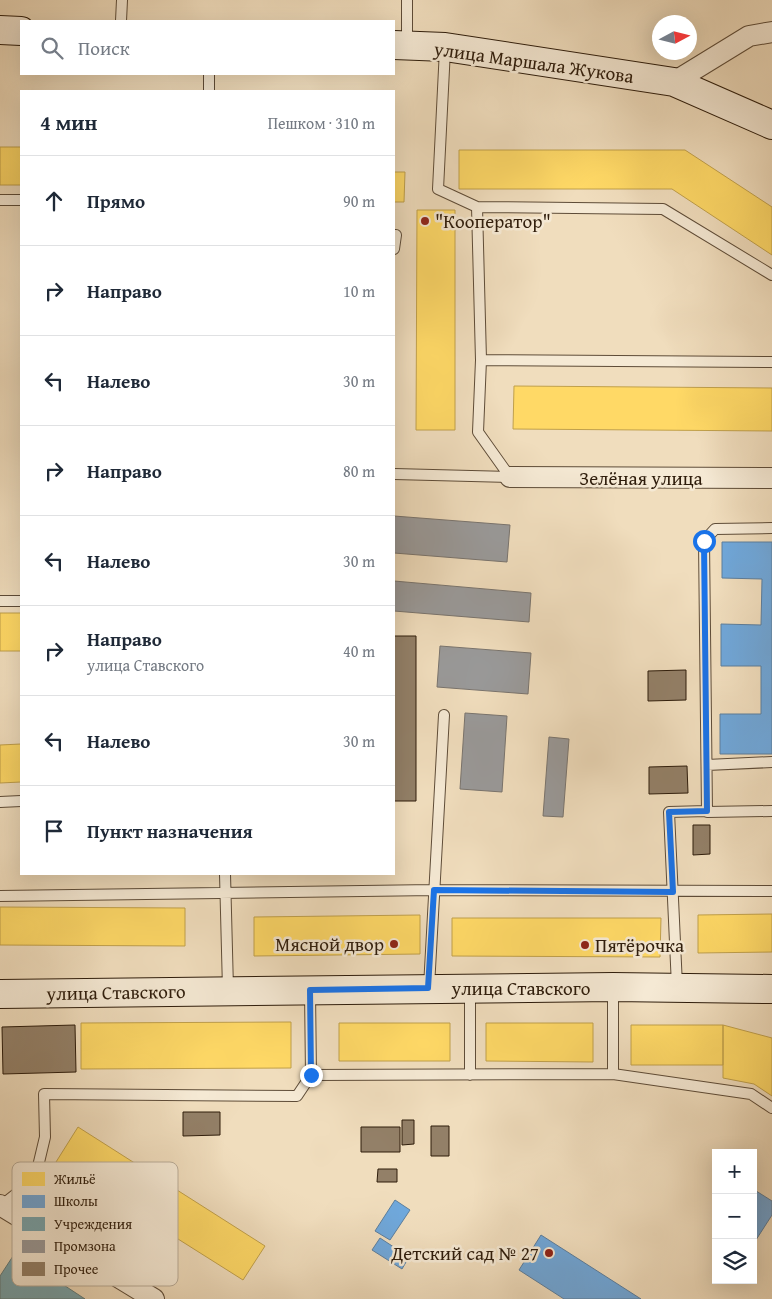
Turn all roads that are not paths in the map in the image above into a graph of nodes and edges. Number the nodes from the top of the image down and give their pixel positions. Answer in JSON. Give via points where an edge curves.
{"nodes":[{"id":1,"x":122,"y":0,"type":"edge"},
{"id":2,"x":407,"y":0,"type":"edge"},
{"id":3,"x":121,"y":20,"type":"edge"},
{"id":4,"x":0,"y":30,"type":"edge"},
{"id":5,"x":20,"y":31,"type":"edge"},
{"id":6,"x":772,"y":32,"type":"edge"},
{"id":7,"x":400,"y":45,"type":"edge"},
{"id":8,"x":445,"y":47,"type":"junction"},
{"id":9,"x":209,"y":75,"type":"edge"},
{"id":10,"x":674,"y":82,"type":"junction"},
{"id":11,"x":209,"y":90,"type":"edge"},
{"id":12,"x":772,"y":125,"type":"edge"},
{"id":13,"x":0,"y":200,"type":"edge"},
{"id":14,"x":20,"y":200,"type":"edge"},
{"id":15,"x":477,"y":207,"type":"junction"},
{"id":16,"x":772,"y":275,"type":"edge"},
{"id":17,"x":481,"y":360,"type":"junction"},
{"id":18,"x":772,"y":362,"type":"edge"},
{"id":19,"x":395,"y":474,"type":"edge"},
{"id":20,"x":510,"y":477,"type":"junction"},
{"id":21,"x":772,"y":478,"type":"edge"},
{"id":22,"x":772,"y":528,"type":"edge"},
{"id":23,"x":0,"y":601,"type":"edge"},
{"id":24,"x":20,"y":601,"type":"edge"},
{"id":25,"x":444,"y":715,"type":"dead end"},
{"id":26,"x":772,"y":762,"type":"edge"},
{"id":27,"x":707,"y":765,"type":"junction"},
{"id":28,"x":20,"y":801,"type":"edge"},
{"id":29,"x":0,"y":802,"type":"edge"},
{"id":30,"x":707,"y":811,"type":"junction"},
{"id":31,"x":772,"y":811,"type":"edge"},
{"id":32,"x":225,"y":875,"type":"edge"},
{"id":33,"x":434,"y":890,"type":"junction"},
{"id":34,"x":225,"y":892,"type":"junction"},
{"id":35,"x":673,"y":892,"type":"junction"},
{"id":36,"x":772,"y":892,"type":"edge"},
{"id":37,"x":0,"y":896,"type":"edge"},
{"id":38,"x":613,"y":987,"type":"junction"},
{"id":39,"x":677,"y":987,"type":"junction"},
{"id":40,"x":428,"y":988,"type":"junction"},
{"id":41,"x":470,"y":988,"type":"junction"},
{"id":42,"x":772,"y":989,"type":"edge"},
{"id":43,"x":228,"y":990,"type":"junction"},
{"id":44,"x":310,"y":990,"type":"junction"},
{"id":45,"x":0,"y":994,"type":"edge"},
{"id":46,"x":470,"y":1074,"type":"junction"},
{"id":47,"x":613,"y":1074,"type":"junction"},
{"id":48,"x":311,"y":1075,"type":"junction"},
{"id":49,"x":772,"y":1108,"type":"edge"},
{"id":50,"x":39,"y":1162,"type":"edge"},
{"id":51,"x":12,"y":1197,"type":"edge"},
{"id":52,"x":1,"y":1205,"type":"edge"},
{"id":53,"x":12,"y":1212,"type":"edge"},
{"id":54,"x":133,"y":1286,"type":"edge"},
{"id":55,"x":154,"y":1299,"type":"edge"}],
"edges":[{"from":1,"to":3,"type":"lane"},
{"from":2,"to":7,"type":"lane"},
{"from":4,"to":5,"type":"street"},
{"from":6,"to":10,"type":"street","via":[[749,36]]},
{"from":7,"to":8,"type":"street","name":"улица Маршала Жукова"},
{"from":8,"to":10,"type":"street","name":"улица Маршала Жукова"},
{"from":8,"to":15,"type":"lane","via":[[438,189]]},
{"from":9,"to":11,"type":"lane"},
{"from":10,"to":12,"type":"street","name":"улица Маршала Жукова"},
{"from":13,"to":14,"type":"lane"},
{"from":15,"to":16,"type":"lane","via":[[662,209]]},
{"from":15,"to":17,"type":"lane"},
{"from":17,"to":18,"type":"lane"},
{"from":17,"to":20,"type":"lane","via":[[478,432]]},
{"from":19,"to":20,"type":"lane"},
{"from":20,"to":21,"type":"street","name":"Зелёная улица"},
{"from":22,"to":27,"type":"lane","via":[[715,529],[704,541]]},
{"from":23,"to":24,"type":"lane"},
{"from":25,"to":33,"type":"lane"},
{"from":26,"to":27,"type":"lane"},
{"from":27,"to":30,"type":"lane"},
{"from":28,"to":29,"type":"lane"},
{"from":30,"to":31,"type":"lane"},
{"from":30,"to":35,"type":"lane","via":[[669,812]]},
{"from":32,"to":34,"type":"lane"},
{"from":33,"to":34,"type":"lane"},
{"from":33,"to":35,"type":"lane"},
{"from":33,"to":40,"type":"lane"},
{"from":34,"to":37,"type":"lane"},
{"from":34,"to":43,"type":"lane"},
{"from":35,"to":36,"type":"lane"},
{"from":35,"to":39,"type":"lane"},
{"from":38,"to":39,"type":"street","name":"улица Ставского"},
{"from":38,"to":41,"type":"street","name":"улица Ставского"},
{"from":38,"to":47,"type":"lane"},
{"from":39,"to":42,"type":"street","name":"улица Ставского"},
{"from":40,"to":41,"type":"street","name":"улица Ставского"},
{"from":40,"to":44,"type":"street","name":"улица Ставского"},
{"from":41,"to":46,"type":"lane"},
{"from":43,"to":44,"type":"street","name":"улица Ставского"},
{"from":43,"to":45,"type":"street","name":"улица Ставского"},
{"from":44,"to":48,"type":"lane"},
{"from":46,"to":47,"type":"lane"},
{"from":46,"to":48,"type":"lane"},
{"from":47,"to":49,"type":"lane","via":[[751,1094]]},
{"from":48,"to":50,"type":"lane","via":[[297,1096],[44,1094],[45,1137]]},
{"from":51,"to":52,"type":"lane"},
{"from":52,"to":53,"type":"street"},
{"from":54,"to":55,"type":"street"}]}
